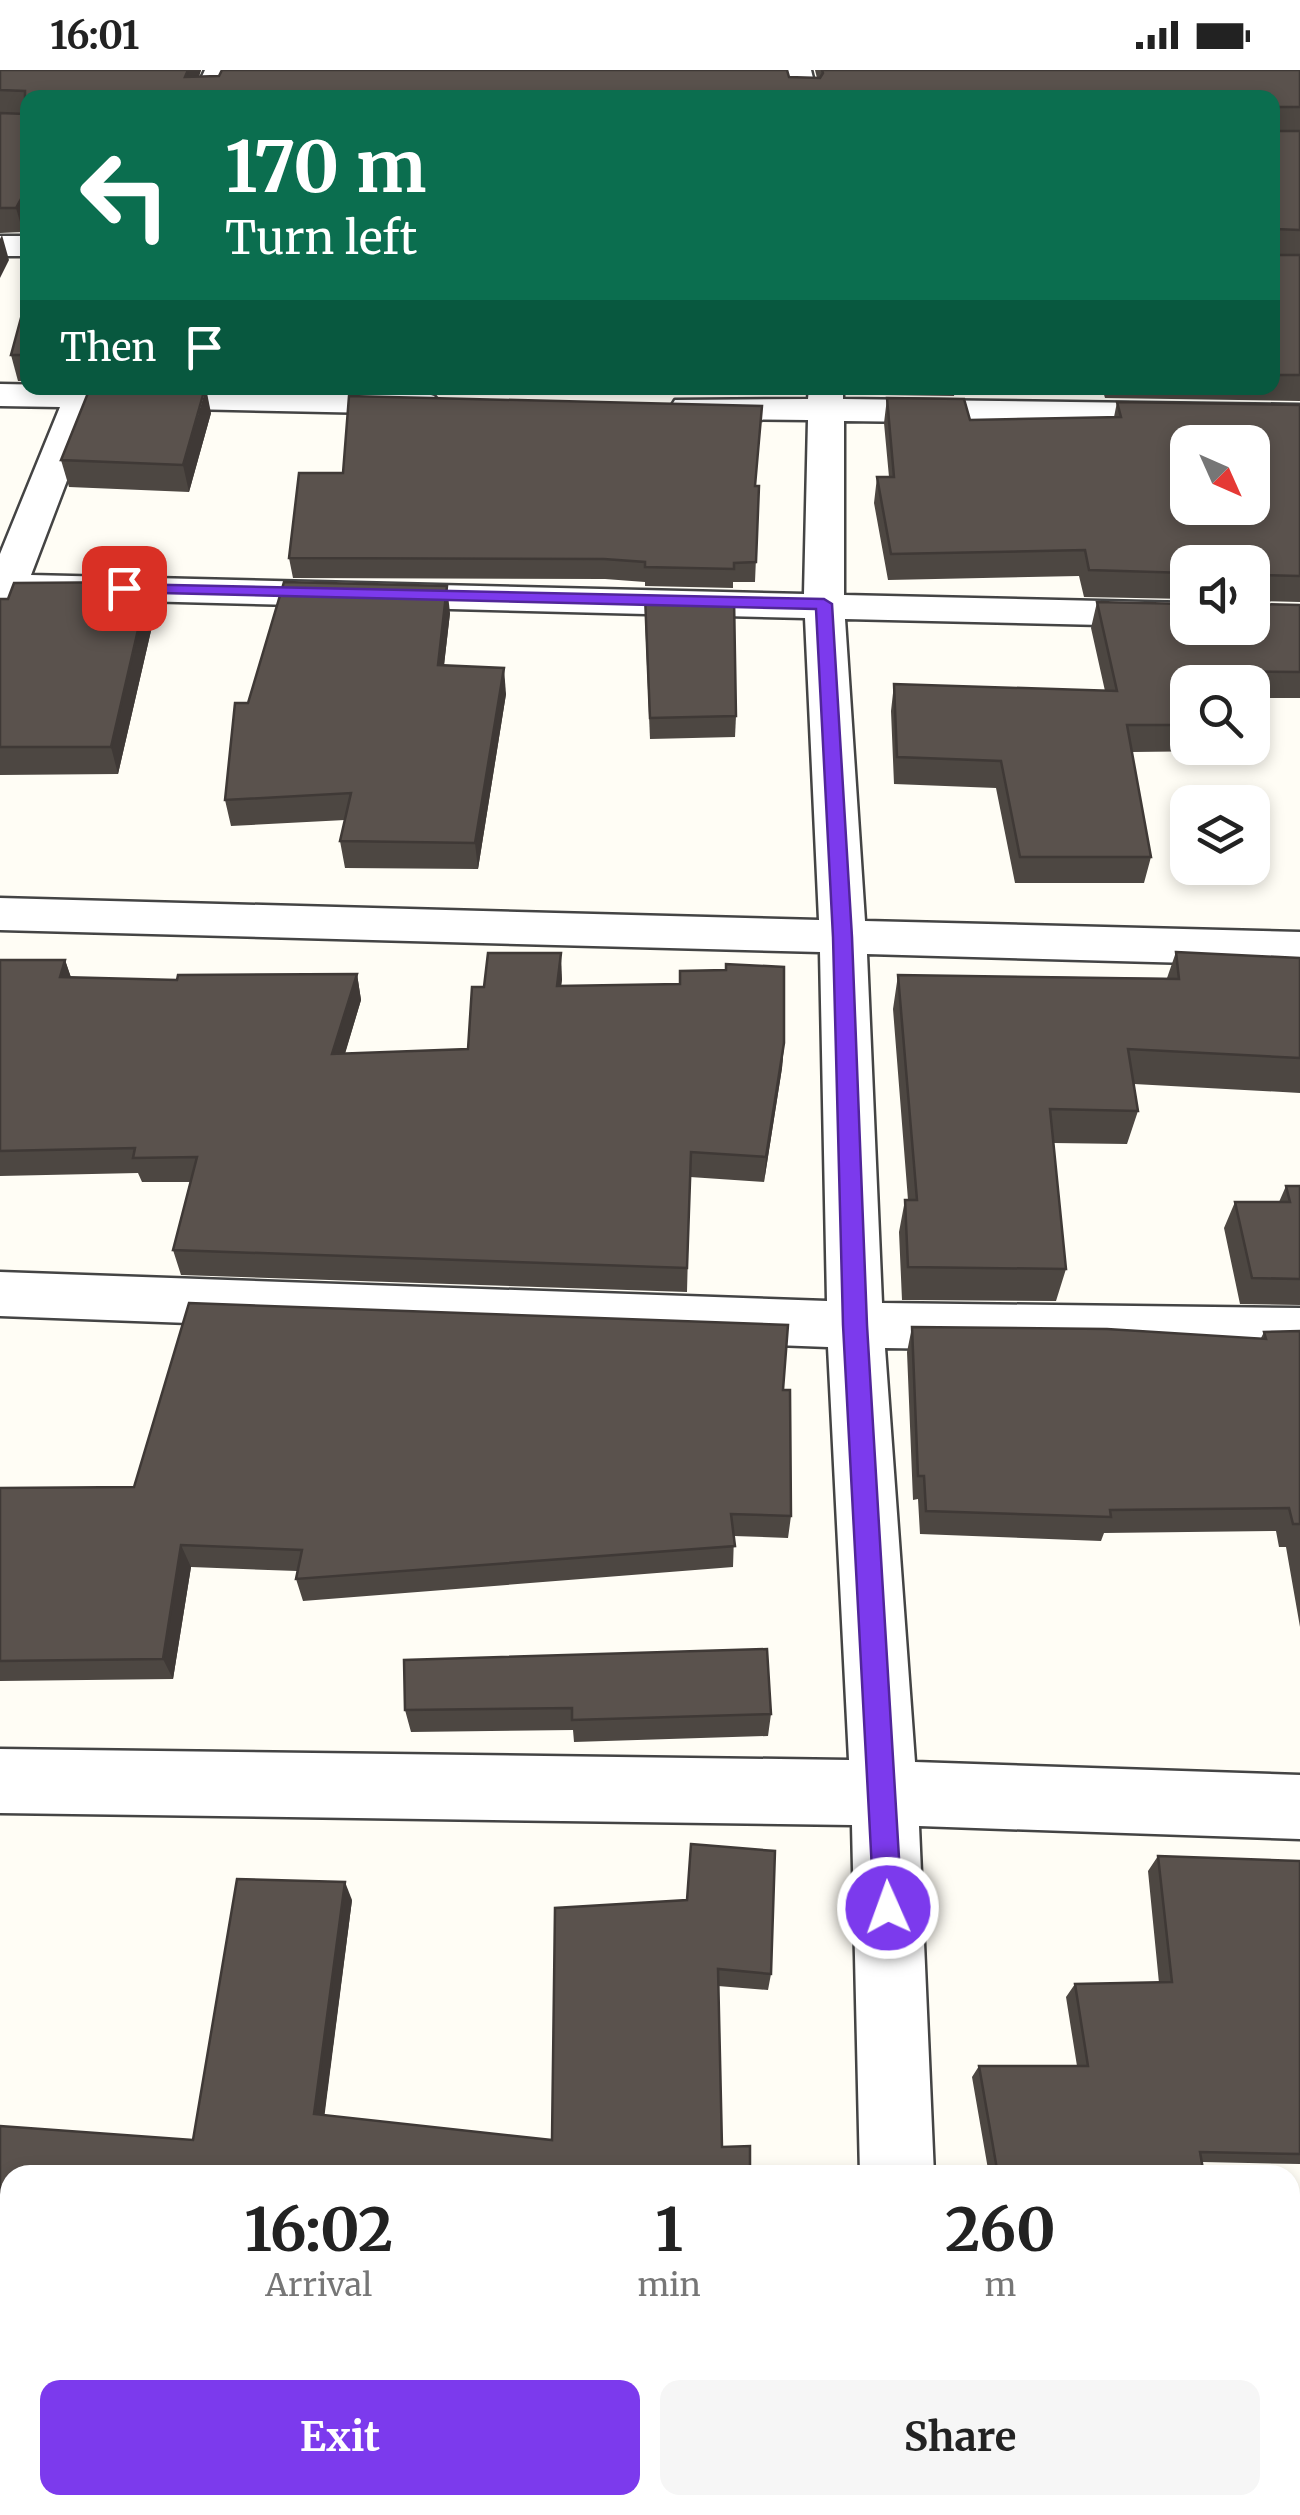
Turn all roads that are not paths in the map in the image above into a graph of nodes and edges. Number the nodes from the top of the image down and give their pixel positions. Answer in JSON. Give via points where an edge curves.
{"nodes":[{"id":1,"x":82,"y":395,"type":"edge"},
{"id":2,"x":184,"y":395,"type":"edge"},
{"id":3,"x":827,"y":399,"type":"edge"},
{"id":4,"x":454,"y":403,"type":"edge"},
{"id":5,"x":650,"y":407,"type":"edge"},
{"id":6,"x":1300,"y":416,"type":"edge"},
{"id":7,"x":2,"y":592,"type":"edge"},
{"id":8,"x":824,"y":604,"type":"junction"},
{"id":9,"x":1170,"y":614,"type":"edge"},
{"id":10,"x":0,"y":914,"type":"edge"},
{"id":11,"x":843,"y":937,"type":"junction"},
{"id":12,"x":1300,"y":949,"type":"edge"},
{"id":13,"x":0,"y":1294,"type":"edge"},
{"id":14,"x":855,"y":1325,"type":"junction"},
{"id":15,"x":1300,"y":1331,"type":"edge"},
{"id":16,"x":0,"y":1781,"type":"edge"},
{"id":17,"x":884,"y":1793,"type":"junction"},
{"id":18,"x":1300,"y":1808,"type":"edge"},
{"id":19,"x":897,"y":2165,"type":"edge"}],
"edges":[{"from":1,"to":7,"type":"street"},
{"from":2,"to":4,"type":"street"},
{"from":3,"to":5,"type":"street"},
{"from":3,"to":6,"type":"street"},
{"from":3,"to":8,"type":"street"},
{"from":7,"to":8,"type":"street"},
{"from":8,"to":9,"type":"street"},
{"from":8,"to":11,"type":"street"},
{"from":10,"to":11,"type":"street"},
{"from":11,"to":12,"type":"street"},
{"from":11,"to":14,"type":"street"},
{"from":13,"to":14,"type":"street"},
{"from":14,"to":15,"type":"street"},
{"from":14,"to":17,"type":"street"},
{"from":16,"to":17,"type":"street"},
{"from":17,"to":18,"type":"street"},
{"from":17,"to":19,"type":"street"}]}
